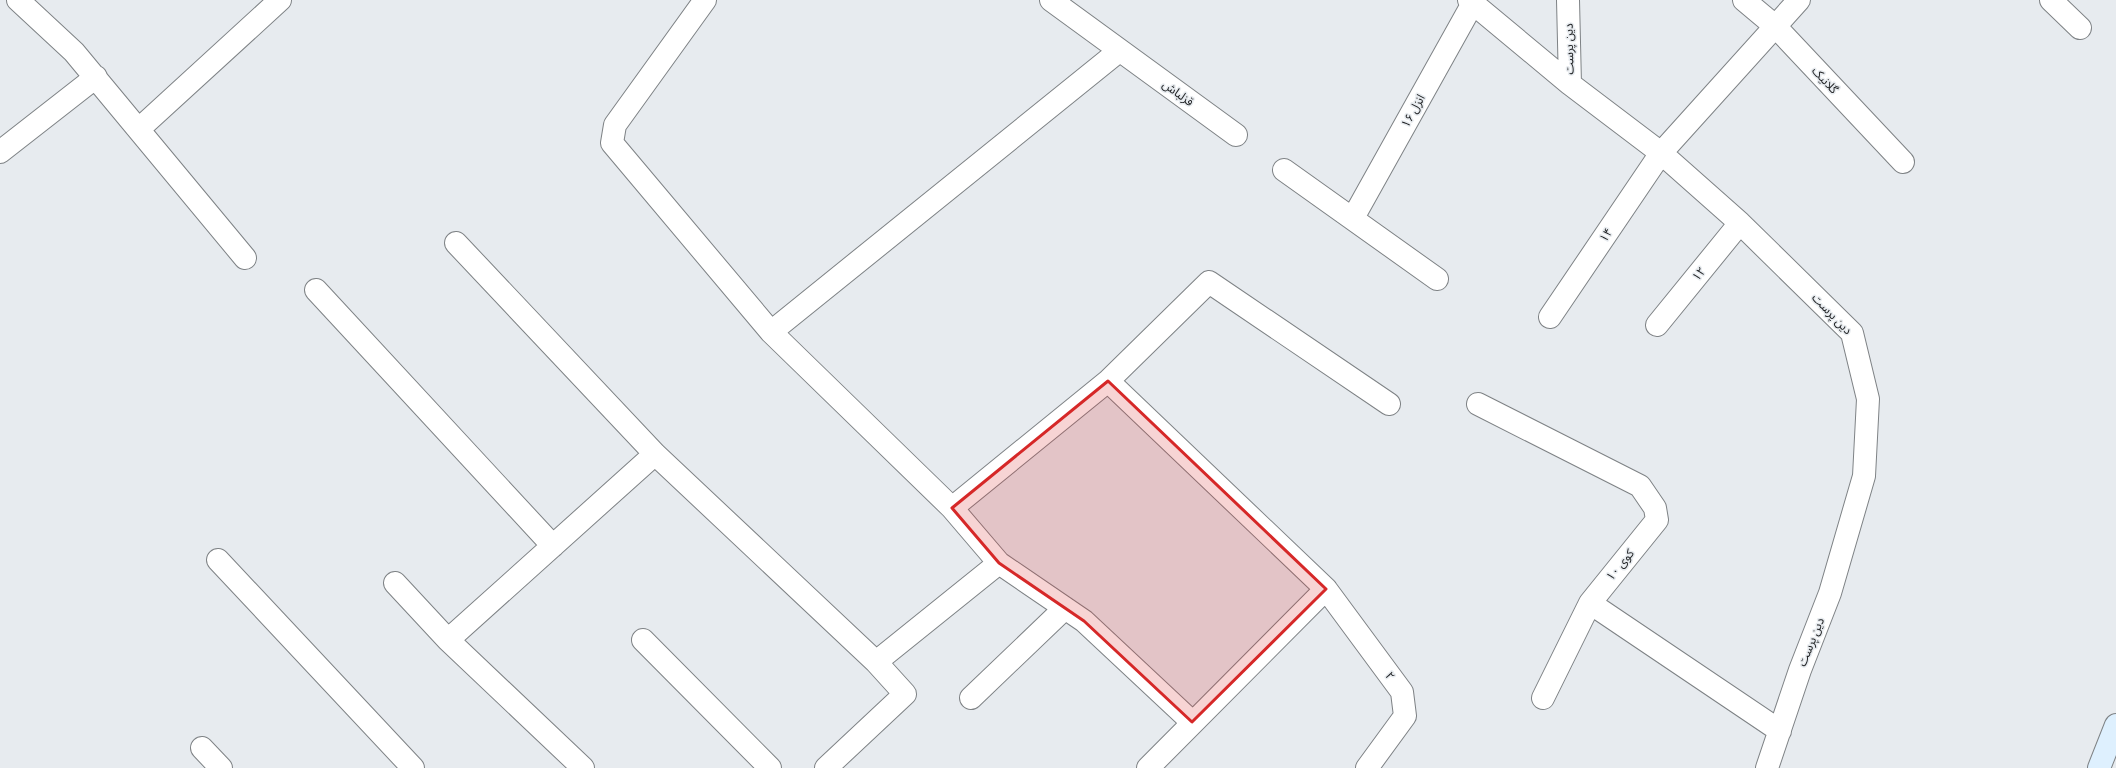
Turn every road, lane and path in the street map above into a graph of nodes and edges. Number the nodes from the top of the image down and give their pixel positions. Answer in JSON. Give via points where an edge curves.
{"nodes":[{"id":1,"x":18,"y":0,"type":"edge"},
{"id":2,"x":280,"y":0,"type":"edge"},
{"id":3,"x":705,"y":0,"type":"edge"},
{"id":4,"x":1051,"y":0,"type":"edge"},
{"id":5,"x":1568,"y":0,"type":"edge"},
{"id":6,"x":1744,"y":0,"type":"edge"},
{"id":7,"x":1799,"y":0,"type":"edge"},
{"id":8,"x":2051,"y":0,"type":"edge"},
{"id":9,"x":1471,"y":1,"type":"edge"},
{"id":10,"x":1775,"y":26,"type":"junction"},
{"id":11,"x":2080,"y":28,"type":"dead end"},
{"id":12,"x":1119,"y":50,"type":"junction"},
{"id":13,"x":96,"y":77,"type":"junction"},
{"id":14,"x":1570,"y":84,"type":"junction"},
{"id":15,"x":139,"y":129,"type":"junction"},
{"id":16,"x":1236,"y":135,"type":"dead end"},
{"id":17,"x":0,"y":152,"type":"edge"},
{"id":18,"x":1661,"y":153,"type":"junction"},
{"id":19,"x":1903,"y":162,"type":"dead end"},
{"id":20,"x":1284,"y":170,"type":"dead end"},
{"id":21,"x":1353,"y":218,"type":"junction"},
{"id":22,"x":1740,"y":223,"type":"junction"},
{"id":23,"x":456,"y":243,"type":"dead end"},
{"id":24,"x":245,"y":258,"type":"dead end"},
{"id":25,"x":1437,"y":279,"type":"dead end"},
{"id":26,"x":316,"y":290,"type":"dead end"},
{"id":27,"x":1550,"y":317,"type":"dead end"},
{"id":28,"x":1657,"y":325,"type":"dead end"},
{"id":29,"x":772,"y":332,"type":"junction"},
{"id":30,"x":1108,"y":381,"type":"junction"},
{"id":31,"x":1389,"y":404,"type":"dead end"},
{"id":32,"x":1478,"y":404,"type":"dead end"},
{"id":33,"x":655,"y":454,"type":"junction"},
{"id":34,"x":952,"y":508,"type":"junction"},
{"id":35,"x":553,"y":546,"type":"junction"},
{"id":36,"x":218,"y":560,"type":"dead end"},
{"id":37,"x":999,"y":563,"type":"junction"},
{"id":38,"x":395,"y":583,"type":"dead end"},
{"id":39,"x":1326,"y":589,"type":"junction"},
{"id":40,"x":1590,"y":603,"type":"junction"},
{"id":41,"x":1065,"y":608,"type":"junction"},
{"id":42,"x":448,"y":640,"type":"junction"},
{"id":43,"x":643,"y":640,"type":"dead end"},
{"id":44,"x":876,"y":662,"type":"junction"},
{"id":45,"x":971,"y":698,"type":"dead end"},
{"id":46,"x":1543,"y":698,"type":"dead end"},
{"id":47,"x":1192,"y":722,"type":"junction"},
{"id":48,"x":2116,"y":725,"type":"edge"},
{"id":49,"x":1780,"y":731,"type":"junction"},
{"id":50,"x":202,"y":748,"type":"dead end"},
{"id":51,"x":221,"y":768,"type":"edge"},
{"id":52,"x":413,"y":768,"type":"edge"},
{"id":53,"x":583,"y":768,"type":"edge"},
{"id":54,"x":770,"y":768,"type":"edge"},
{"id":55,"x":826,"y":768,"type":"edge"},
{"id":56,"x":1148,"y":768,"type":"edge"},
{"id":57,"x":1367,"y":768,"type":"edge"},
{"id":58,"x":1768,"y":768,"type":"edge"},
{"id":59,"x":2099,"y":768,"type":"edge"}],
"edges":[{"from":1,"to":13,"type":"street","via":[[74,52]]},
{"from":2,"to":15,"type":"street"},
{"from":3,"to":29,"type":"street","via":[[615,125],[612,143]]},
{"from":4,"to":12,"type":"street","name":"قزلباش"},
{"from":5,"to":14,"type":"street","name":"دین پرست"},
{"from":6,"to":10,"type":"street","name":"گلانیک"},
{"from":7,"to":10,"type":"street","name":"۱۴"},
{"from":8,"to":11,"type":"street"},
{"from":9,"to":14,"type":"street"},
{"from":9,"to":21,"type":"street","name":"۱۶ انزل"},
{"from":10,"to":18,"type":"street","name":"۱۴"},
{"from":10,"to":19,"type":"street","name":"گلانیک"},
{"from":12,"to":16,"type":"street","name":"قزلباش"},
{"from":12,"to":29,"type":"street"},
{"from":13,"to":15,"type":"street"},
{"from":13,"to":17,"type":"street"},
{"from":14,"to":18,"type":"street","name":"دین پرست"},
{"from":15,"to":24,"type":"street"},
{"from":18,"to":22,"type":"street","name":"دین پرست"},
{"from":18,"to":27,"type":"street","name":"۱۴"},
{"from":20,"to":21,"type":"street"},
{"from":21,"to":25,"type":"street"},
{"from":22,"to":28,"type":"street","name":"۱۲"},
{"from":22,"to":49,"type":"street","name":"دین پرست","via":[[1852,333],[1868,399],[1864,476],[1830,593]]},
{"from":23,"to":33,"type":"street"},
{"from":26,"to":35,"type":"street"},
{"from":29,"to":34,"type":"street"},
{"from":30,"to":31,"type":"street","via":[[1209,282]]},
{"from":30,"to":34,"type":"street"},
{"from":30,"to":39,"type":"street","name":"۲"},
{"from":32,"to":40,"type":"street","name":"کوی ۱۰","via":[[1640,486],[1655,508],[1656,520]]},
{"from":33,"to":35,"type":"street"},
{"from":33,"to":44,"type":"street"},
{"from":34,"to":37,"type":"street"},
{"from":35,"to":42,"type":"street"},
{"from":36,"to":52,"type":"street"},
{"from":37,"to":41,"type":"street"},
{"from":37,"to":44,"type":"street"},
{"from":38,"to":42,"type":"street"},
{"from":39,"to":47,"type":"street"},
{"from":39,"to":57,"type":"street","name":"۲","via":[[1402,692],[1405,716]]},
{"from":40,"to":46,"type":"street","name":"کوی ۱۰"},
{"from":40,"to":49,"type":"street"},
{"from":41,"to":45,"type":"street"},
{"from":41,"to":47,"type":"street","via":[[1084,621]]},
{"from":42,"to":53,"type":"street"},
{"from":43,"to":54,"type":"street"},
{"from":44,"to":55,"type":"street","via":[[905,694]]},
{"from":47,"to":56,"type":"street"},
{"from":48,"to":59,"type":"street"},
{"from":49,"to":58,"type":"street","name":"دین پرست"},
{"from":50,"to":51,"type":"street"}]}
